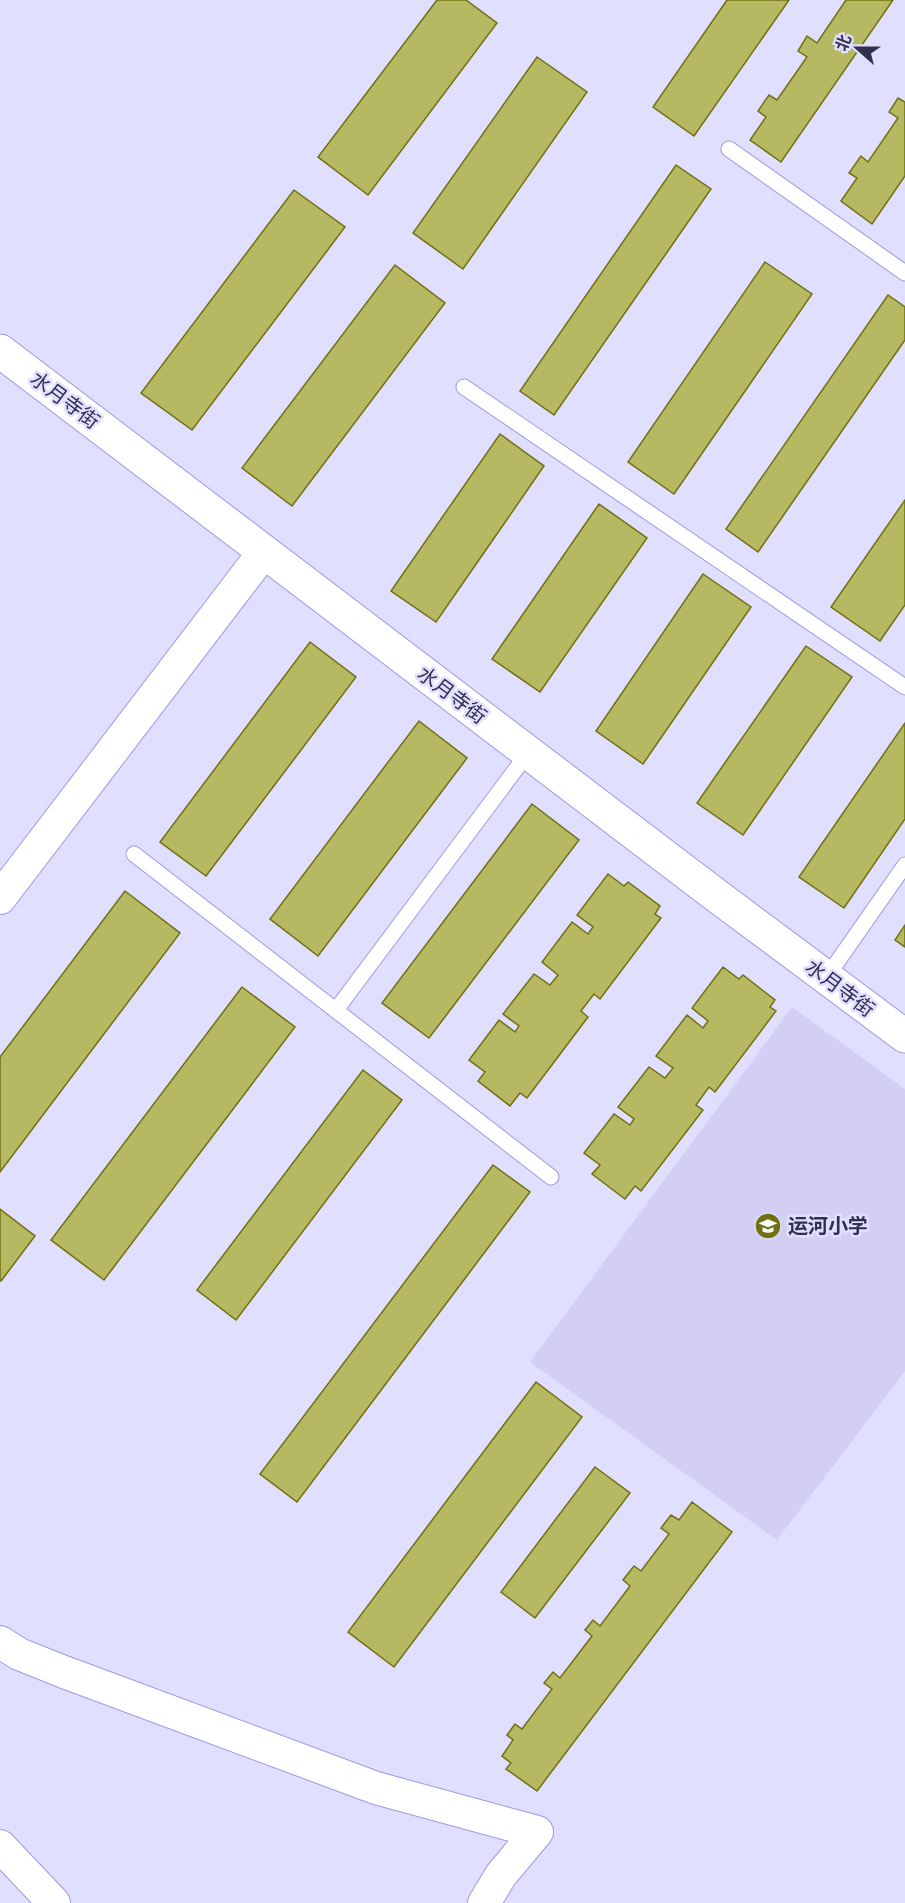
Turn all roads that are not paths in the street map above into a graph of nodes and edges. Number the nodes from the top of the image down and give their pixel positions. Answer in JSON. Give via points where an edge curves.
{"nodes":[{"id":1,"x":729,"y":149,"type":"dead end"},
{"id":2,"x":905,"y":273,"type":"edge"},
{"id":3,"x":0,"y":351,"type":"edge"},
{"id":4,"x":464,"y":387,"type":"dead end"},
{"id":5,"x":264,"y":552,"type":"junction"},
{"id":6,"x":905,"y":687,"type":"edge"},
{"id":7,"x":528,"y":753,"type":"junction"},
{"id":8,"x":134,"y":854,"type":"dead end"},
{"id":9,"x":905,"y":865,"type":"edge"},
{"id":10,"x":0,"y":898,"type":"edge"},
{"id":11,"x":826,"y":978,"type":"junction"},
{"id":12,"x":336,"y":1010,"type":"junction"},
{"id":13,"x":905,"y":1036,"type":"edge"},
{"id":14,"x":551,"y":1177,"type":"dead end"},
{"id":15,"x":0,"y":1642,"type":"edge"},
{"id":16,"x":0,"y":1846,"type":"edge"},
{"id":17,"x":54,"y":1903,"type":"edge"},
{"id":18,"x":484,"y":1903,"type":"edge"}],
"edges":[{"from":1,"to":2,"type":"lane"},
{"from":3,"to":5,"type":"street","name":"水月寺街"},
{"from":4,"to":6,"type":"lane"},
{"from":5,"to":7,"type":"street","name":"水月寺街"},
{"from":5,"to":10,"type":"street"},
{"from":7,"to":11,"type":"street","name":"水月寺街"},
{"from":7,"to":12,"type":"lane"},
{"from":8,"to":12,"type":"lane"},
{"from":9,"to":11,"type":"lane"},
{"from":11,"to":13,"type":"street","name":"水月寺街"},
{"from":12,"to":14,"type":"lane"},
{"from":15,"to":18,"type":"street","via":[[64,1672],[376,1788],[537,1832],[501,1875]]},
{"from":16,"to":17,"type":"street"}]}
